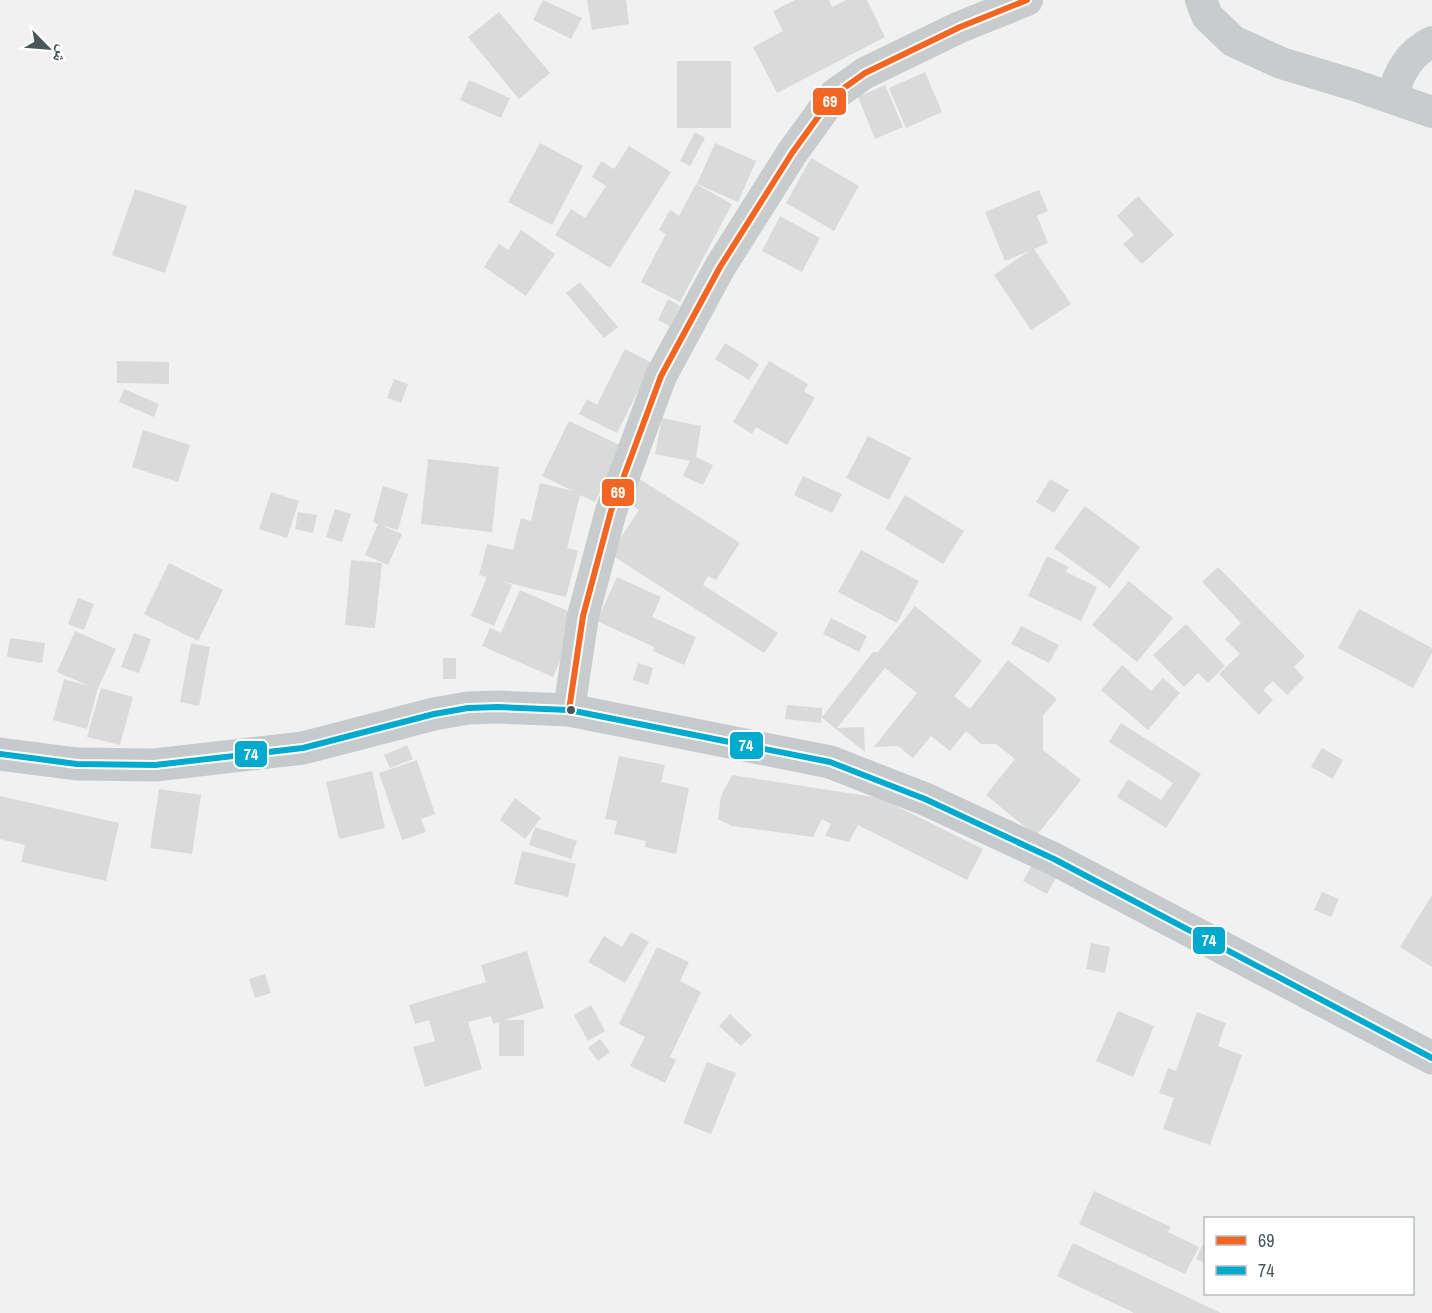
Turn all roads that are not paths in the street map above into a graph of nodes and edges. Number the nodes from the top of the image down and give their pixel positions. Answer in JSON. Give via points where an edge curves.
{"nodes":[{"id":1,"x":1027,"y":0,"type":"edge"},
{"id":2,"x":1201,"y":0,"type":"edge"},
{"id":3,"x":1432,"y":42,"type":"edge"},
{"id":4,"x":1392,"y":97,"type":"junction"},
{"id":5,"x":1432,"y":112,"type":"edge"},
{"id":6,"x":568,"y":710,"type":"junction"},
{"id":7,"x":0,"y":754,"type":"edge"},
{"id":8,"x":1432,"y":1058,"type":"edge"}],
"edges":[{"from":1,"to":6,"type":"street","via":[[960,27],[865,74],[834,95],[792,153],[720,267],[661,376],[611,511],[583,616]]},
{"from":2,"to":4,"type":"street","via":[[1207,16],[1233,41],[1281,63]]},
{"from":3,"to":4,"type":"street","via":[[1407,60]]},
{"from":4,"to":5,"type":"street"},
{"from":6,"to":7,"type":"main road","via":[[468,708],[303,748],[155,765],[78,764]]},
{"from":6,"to":8,"type":"main road","via":[[830,762],[925,799],[1054,859]]}]}
